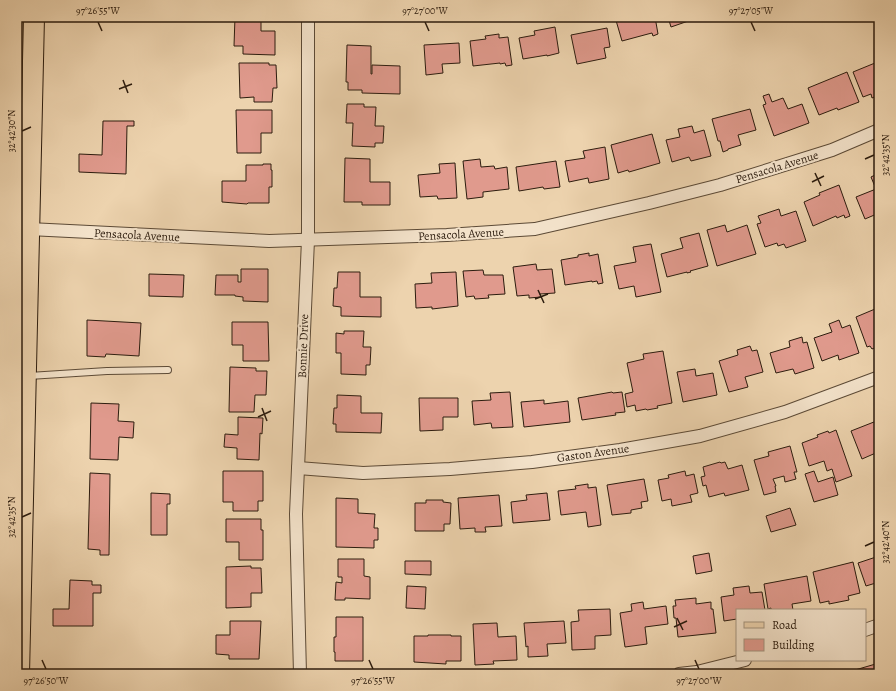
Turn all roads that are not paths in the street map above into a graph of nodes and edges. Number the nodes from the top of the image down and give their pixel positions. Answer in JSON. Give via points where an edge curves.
{"nodes":[{"id":1,"x":34,"y":17,"type":"edge"},
{"id":2,"x":308,"y":17,"type":"edge"},
{"id":3,"x":879,"y":130,"type":"edge"},
{"id":4,"x":23,"y":230,"type":"edge"},
{"id":5,"x":308,"y":240,"type":"junction"},
{"id":6,"x":168,"y":370,"type":"dead end"},
{"id":7,"x":26,"y":376,"type":"junction"},
{"id":8,"x":879,"y":377,"type":"edge"},
{"id":9,"x":298,"y":468,"type":"junction"},
{"id":10,"x":20,"y":511,"type":"edge"},
{"id":11,"x":879,"y":625,"type":"edge"},
{"id":12,"x":866,"y":630,"type":"edge"},
{"id":13,"x":744,"y":661,"type":"edge"},
{"id":14,"x":733,"y":669,"type":"edge"},
{"id":15,"x":19,"y":674,"type":"edge"},
{"id":16,"x":300,"y":674,"type":"edge"},
{"id":17,"x":679,"y":674,"type":"edge"}],
"edges":[{"from":1,"to":4,"type":"main road"},
{"from":2,"to":5,"type":"street","name":"Bonnie Drive"},
{"from":3,"to":5,"type":"street","name":"Pensacola Avenue","via":[[832,150],[720,185],[649,204],[535,229]]},
{"from":4,"to":5,"type":"street","name":"Pensacola Avenue","via":[[269,241]]},
{"from":4,"to":7,"type":"main road"},
{"from":5,"to":9,"type":"street","name":"Bonnie Drive"},
{"from":6,"to":7,"type":"lane"},
{"from":7,"to":10,"type":"main road"},
{"from":8,"to":9,"type":"street","name":"Gaston Avenue","via":[[778,414],[700,436],[620,450],[532,462],[450,469],[363,473]]},
{"from":9,"to":16,"type":"street","name":"Bonnie Drive","via":[[296,514]]},
{"from":10,"to":15,"type":"main road"},
{"from":11,"to":12,"type":"street"},
{"from":13,"to":14,"type":"street"},
{"from":14,"to":17,"type":"street"}]}
